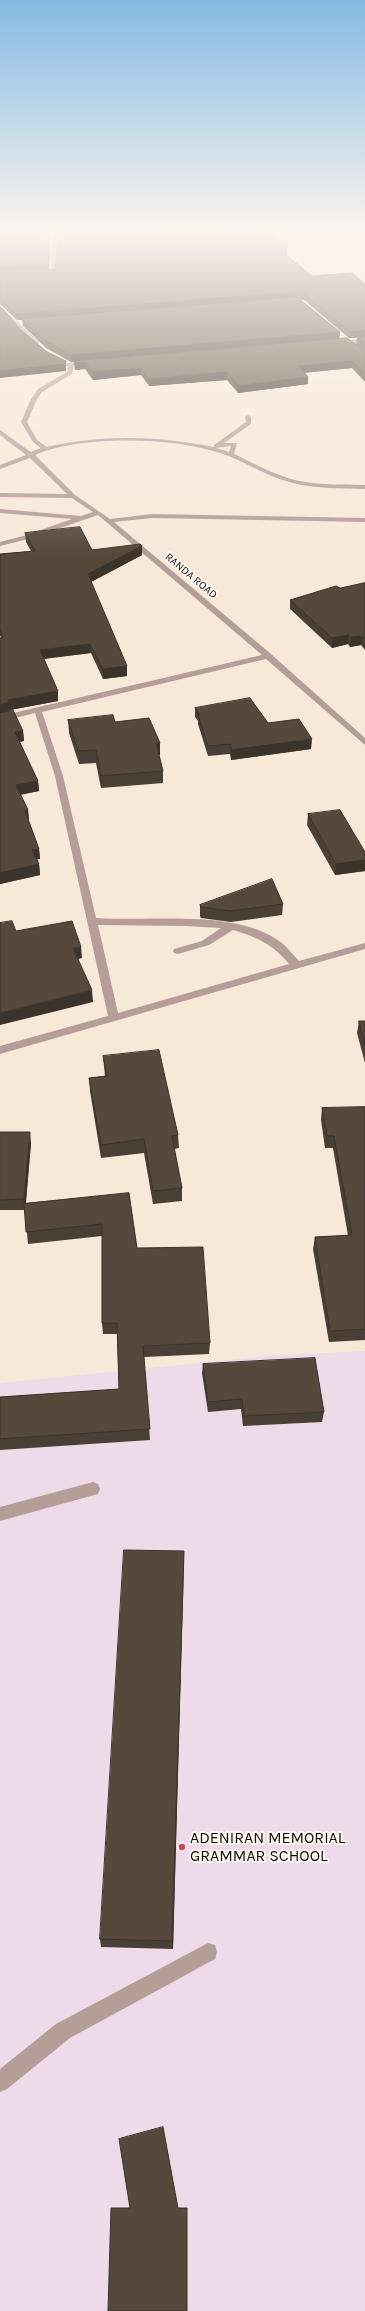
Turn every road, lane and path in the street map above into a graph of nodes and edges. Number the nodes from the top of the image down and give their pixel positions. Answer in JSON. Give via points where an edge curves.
{"nodes":[{"id":1,"x":32,"y":339,"type":"edge"},
{"id":2,"x":347,"y":339,"type":"edge"},
{"id":3,"x":365,"y":340,"type":"edge"},
{"id":4,"x":350,"y":341,"type":"junction"},
{"id":5,"x":326,"y":343,"type":"edge"},
{"id":6,"x":355,"y":346,"type":"edge"},
{"id":7,"x":42,"y":348,"type":"edge"},
{"id":8,"x":48,"y":352,"type":"edge"},
{"id":9,"x":95,"y":364,"type":"edge"},
{"id":10,"x":71,"y":366,"type":"junction"},
{"id":11,"x":248,"y":417,"type":"dead end"},
{"id":12,"x":0,"y":432,"type":"edge"},
{"id":13,"x":46,"y":449,"type":"junction"},
{"id":14,"x":231,"y":454,"type":"junction"},
{"id":15,"x":31,"y":455,"type":"junction"},
{"id":16,"x":0,"y":467,"type":"edge"},
{"id":17,"x":365,"y":487,"type":"edge"},
{"id":18,"x":0,"y":495,"type":"edge"},
{"id":19,"x":73,"y":496,"type":"junction"},
{"id":20,"x":0,"y":510,"type":"edge"},
{"id":21,"x":99,"y":513,"type":"junction"},
{"id":22,"x":78,"y":517,"type":"junction"},
{"id":23,"x":365,"y":520,"type":"edge"},
{"id":24,"x":108,"y":521,"type":"junction"},
{"id":25,"x":0,"y":544,"type":"edge"},
{"id":26,"x":268,"y":656,"type":"junction"},
{"id":27,"x":38,"y":711,"type":"junction"},
{"id":28,"x":0,"y":719,"type":"edge"},
{"id":29,"x":365,"y":742,"type":"edge"},
{"id":30,"x":92,"y":921,"type":"junction"},
{"id":31,"x":228,"y":927,"type":"junction"},
{"id":32,"x":365,"y":946,"type":"edge"},
{"id":33,"x":178,"y":952,"type":"dead end"},
{"id":34,"x":297,"y":966,"type":"junction"},
{"id":35,"x":114,"y":1019,"type":"junction"},
{"id":36,"x":0,"y":1050,"type":"edge"},
{"id":37,"x":93,"y":1489,"type":"dead end"},
{"id":38,"x":0,"y":1514,"type":"edge"},
{"id":39,"x":208,"y":1952,"type":"dead end"},
{"id":40,"x":0,"y":2082,"type":"edge"}],
"edges":[{"from":1,"to":7,"type":"street"},
{"from":2,"to":4,"type":"street"},
{"from":3,"to":4,"type":"street"},
{"from":4,"to":5,"type":"street"},
{"from":4,"to":6,"type":"street"},
{"from":8,"to":10,"type":"street","via":[[62,365]]},
{"from":9,"to":10,"type":"street"},
{"from":10,"to":13,"type":"street","via":[[70,373],[46,386],[34,399],[30,414],[24,422],[35,441]]},
{"from":11,"to":14,"type":"street","via":[[249,423],[216,446],[235,444]]},
{"from":12,"to":15,"type":"street","name":"RANDA ROAD"},
{"from":13,"to":14,"type":"street","via":[[69,444],[122,440],[183,444]]},
{"from":13,"to":15,"type":"street"},
{"from":14,"to":17,"type":"street","via":[[295,482]]},
{"from":15,"to":16,"type":"street"},
{"from":15,"to":19,"type":"street","name":"RANDA ROAD"},
{"from":18,"to":19,"type":"street"},
{"from":19,"to":21,"type":"street","name":"RANDA ROAD"},
{"from":20,"to":22,"type":"street"},
{"from":21,"to":22,"type":"street"},
{"from":21,"to":24,"type":"street","name":"RANDA ROAD"},
{"from":22,"to":25,"type":"street","via":[[34,536]]},
{"from":23,"to":24,"type":"street","via":[[152,516]]},
{"from":24,"to":26,"type":"street","name":"RANDA ROAD"},
{"from":26,"to":27,"type":"street"},
{"from":26,"to":29,"type":"street","name":"RANDA ROAD"},
{"from":27,"to":28,"type":"street"},
{"from":27,"to":30,"type":"street","via":[[59,776]]},
{"from":30,"to":31,"type":"street","via":[[128,924],[217,924]]},
{"from":30,"to":35,"type":"street"},
{"from":31,"to":33,"type":"street","via":[[219,937]]},
{"from":31,"to":34,"type":"street","via":[[250,932],[276,944]]},
{"from":32,"to":34,"type":"street"},
{"from":34,"to":35,"type":"street"},
{"from":35,"to":36,"type":"street"},
{"from":37,"to":38,"type":"street"},
{"from":39,"to":40,"type":"street","via":[[63,2031]]}]}
